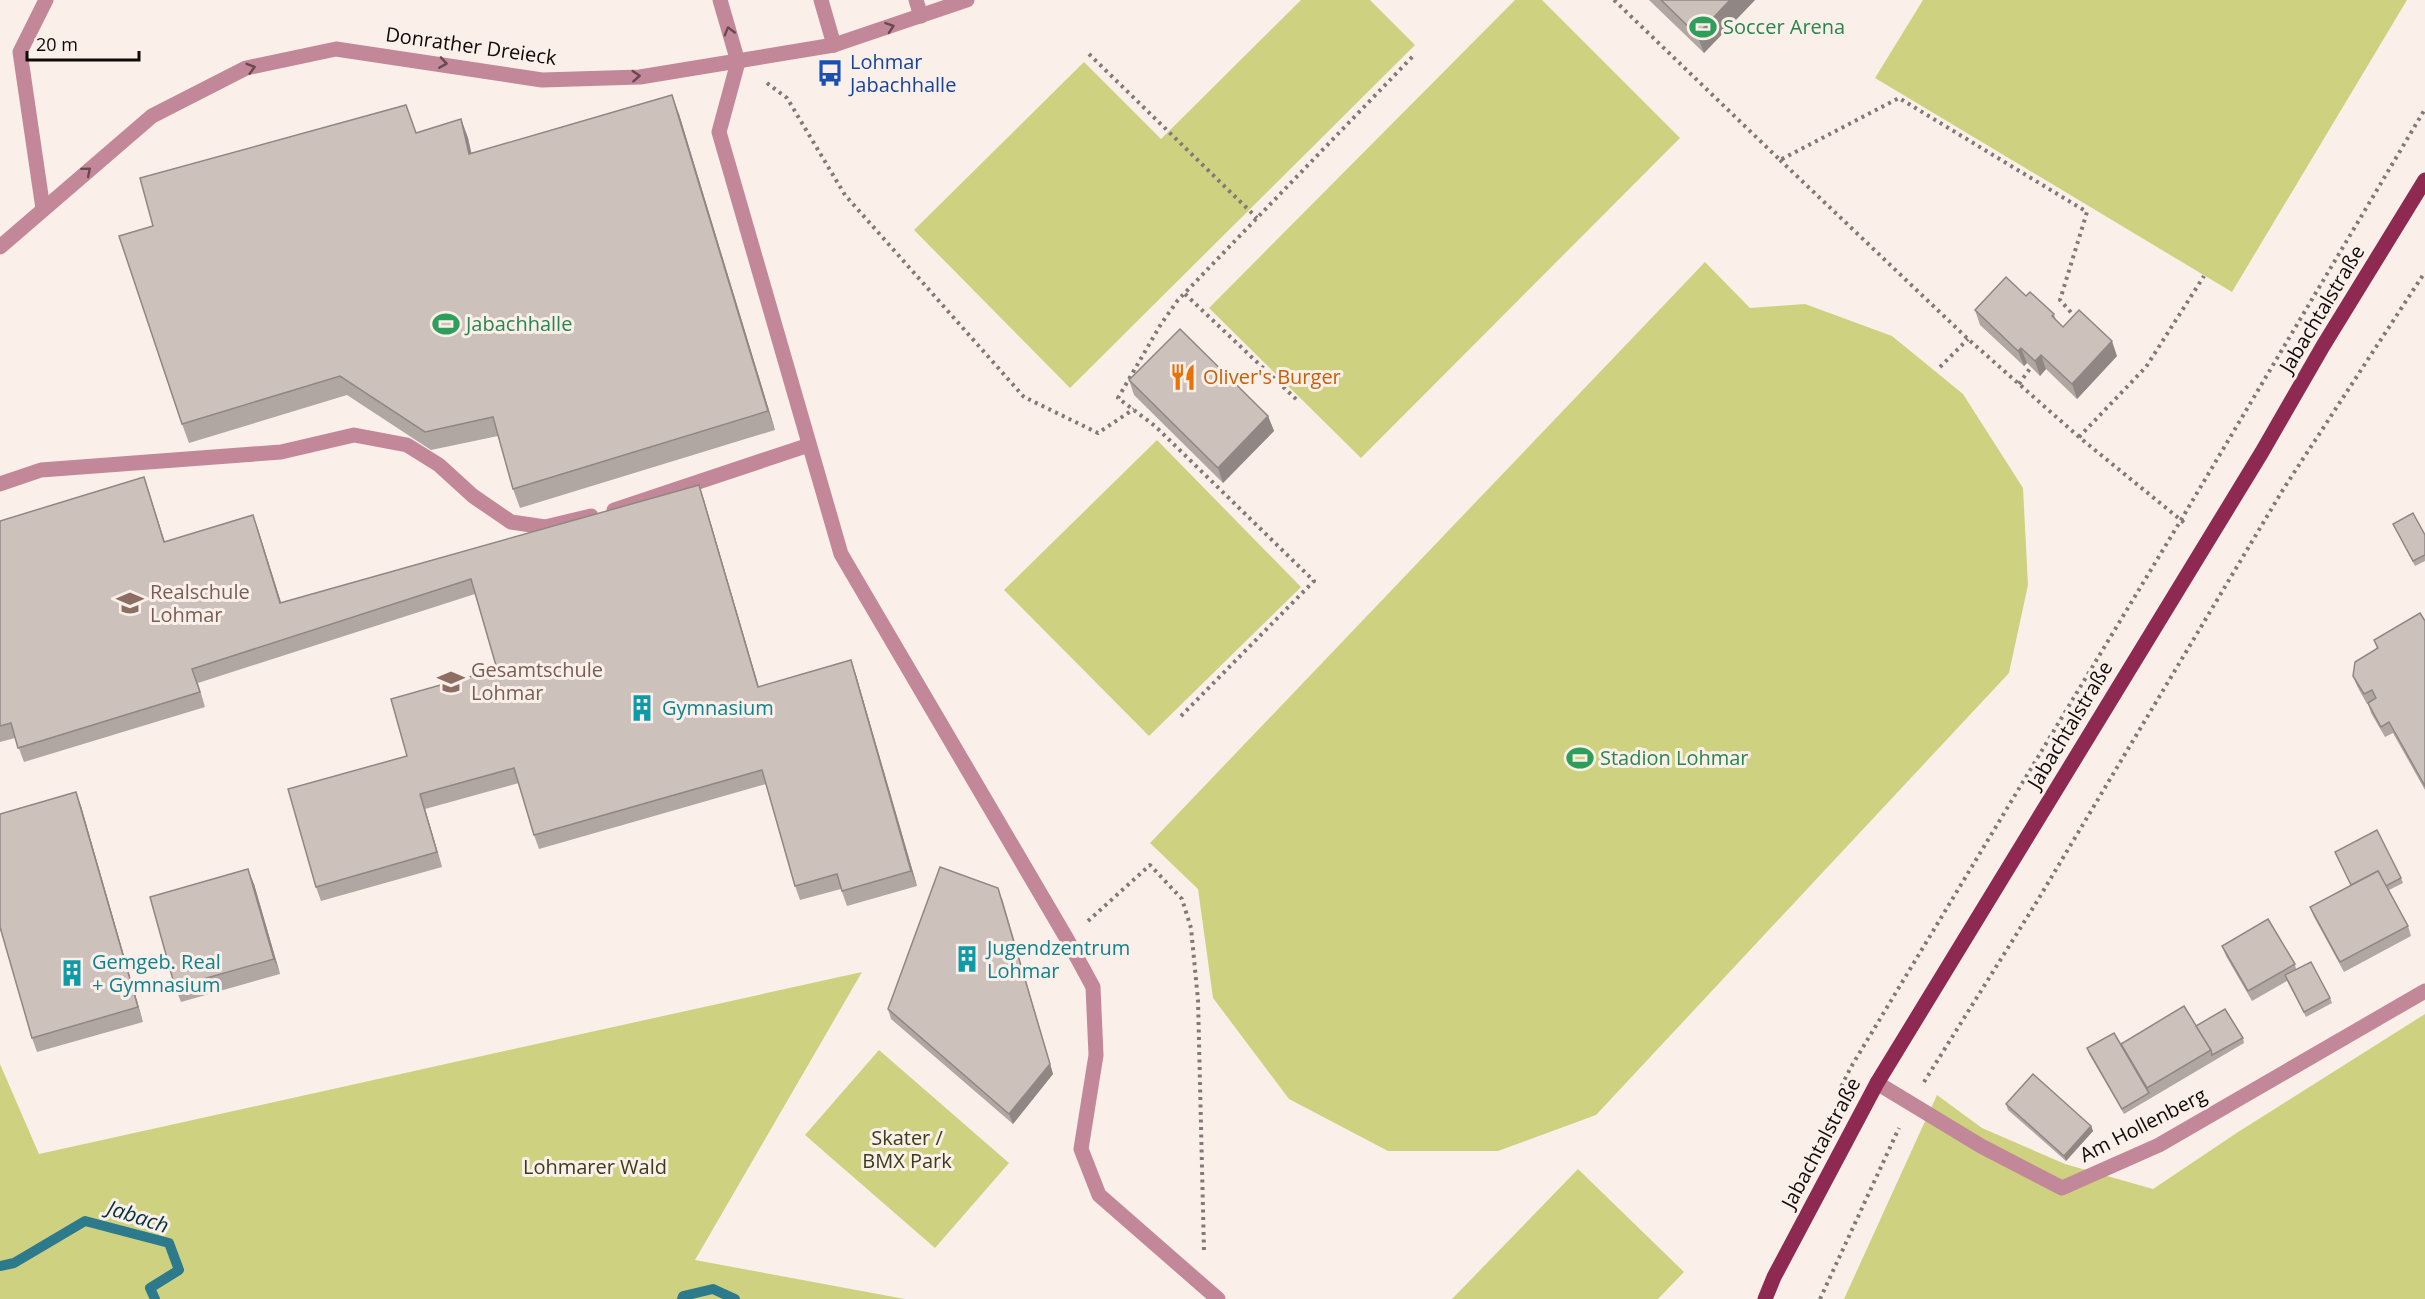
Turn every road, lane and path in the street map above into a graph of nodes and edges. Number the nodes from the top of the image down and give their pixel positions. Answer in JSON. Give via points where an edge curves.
{"nodes":[{"id":1,"x":46,"y":0,"type":"edge"},
{"id":2,"x":720,"y":0,"type":"edge"},
{"id":3,"x":821,"y":0,"type":"edge"},
{"id":4,"x":916,"y":0,"type":"edge"},
{"id":5,"x":967,"y":0,"type":"edge"},
{"id":6,"x":1614,"y":0,"type":"edge"},
{"id":7,"x":921,"y":16,"type":"junction"},
{"id":8,"x":834,"y":45,"type":"junction"},
{"id":9,"x":1089,"y":54,"type":"dead end"},
{"id":10,"x":1415,"y":54,"type":"dead end"},
{"id":11,"x":738,"y":62,"type":"junction"},
{"id":12,"x":2425,"y":109,"type":"edge"},
{"id":13,"x":1780,"y":160,"type":"junction"},
{"id":14,"x":2425,"y":180,"type":"edge"},
{"id":15,"x":43,"y":209,"type":"junction"},
{"id":16,"x":1257,"y":218,"type":"junction"},
{"id":17,"x":0,"y":247,"type":"edge"},
{"id":18,"x":2425,"y":272,"type":"edge"},
{"id":19,"x":2204,"y":276,"type":"dead end"},
{"id":20,"x":1185,"y":294,"type":"junction"},
{"id":21,"x":2070,"y":326,"type":"edge"},
{"id":22,"x":1968,"y":339,"type":"junction"},
{"id":23,"x":1940,"y":367,"type":"dead end"},
{"id":24,"x":2031,"y":367,"type":"edge"},
{"id":25,"x":2019,"y":384,"type":"junction"},
{"id":26,"x":1297,"y":400,"type":"dead end"},
{"id":27,"x":1134,"y":409,"type":"junction"},
{"id":28,"x":2079,"y":437,"type":"junction"},
{"id":29,"x":809,"y":445,"type":"junction"},
{"id":30,"x":0,"y":484,"type":"edge"},
{"id":31,"x":2181,"y":520,"type":"junction"},
{"id":32,"x":2206,"y":541,"type":"junction"},
{"id":33,"x":1181,"y":716,"type":"dead end"},
{"id":34,"x":1067,"y":939,"type":"junction"},
{"id":35,"x":2425,"y":991,"type":"edge"},
{"id":36,"x":1877,"y":1083,"type":"junction"},
{"id":37,"x":1835,"y":1098,"type":"dead end"},
{"id":38,"x":1910,"y":1104,"type":"junction"},
{"id":39,"x":1205,"y":1289,"type":"junction"},
{"id":40,"x":1218,"y":1299,"type":"edge"},
{"id":41,"x":1765,"y":1299,"type":"edge"},
{"id":42,"x":1820,"y":1299,"type":"edge"}],
"edges":[{"from":1,"to":15,"type":"street","via":[[20,51]]},
{"from":11,"to":2,"type":"street","one_way":true},
{"from":3,"to":8,"type":"street"},
{"from":4,"to":7,"type":"street"},
{"from":5,"to":7,"type":"street","name":"Donrather Dreieck"},
{"from":6,"to":13,"type":"path"},
{"from":8,"to":7,"type":"street","name":"Donrather Dreieck","one_way":true},
{"from":8,"to":11,"type":"street","name":"Donrather Dreieck"},
{"from":9,"to":16,"type":"path"},
{"from":10,"to":16,"type":"path"},
{"from":15,"to":11,"type":"street","name":"Donrather Dreieck","one_way":true,"via":[[152,116],[246,69],[336,49],[542,80],[640,77]]},
{"from":11,"to":27,"type":"path","via":[[787,98],[845,195],[1024,397],[1098,433]]},
{"from":11,"to":29,"type":"street","via":[[719,132]]},
{"from":12,"to":31,"type":"path"},
{"from":13,"to":21,"type":"path","via":[[1899,99],[2087,212],[2060,300],[2077,317]]},
{"from":13,"to":22,"type":"path"},
{"from":14,"to":32,"type":"main road","name":"Jabachtalstraße"},
{"from":15,"to":17,"type":"street","name":"Donrather Dreieck"},
{"from":16,"to":20,"type":"path"},
{"from":18,"to":38,"type":"path","via":[[2284,488],[2036,903]]},
{"from":19,"to":28,"type":"path","via":[[2146,367]]},
{"from":20,"to":26,"type":"path"},
{"from":20,"to":27,"type":"path","via":[[1161,324],[1118,398]]},
{"from":22,"to":23,"type":"path"},
{"from":22,"to":25,"type":"path"},
{"from":24,"to":25,"type":"path"},
{"from":25,"to":28,"type":"path"},
{"from":27,"to":33,"type":"path","via":[[1314,581]]},
{"from":28,"to":31,"type":"path"},
{"from":29,"to":30,"type":"street","via":[[606,513],[545,527],[511,522],[407,445],[354,435],[280,452],[41,470]]},
{"from":29,"to":34,"type":"street","via":[[841,554]]},
{"from":31,"to":32,"type":"path"},
{"from":31,"to":37,"type":"path"},
{"from":32,"to":36,"type":"main road","name":"Jabachtalstraße"},
{"from":34,"to":39,"type":"street","via":[[1093,987],[1096,1055],[1081,1149],[1099,1195]]},
{"from":34,"to":39,"type":"path","via":[[1150,865],[1182,899],[1191,928],[1198,1000]]},
{"from":35,"to":38,"type":"street","name":"Am Hollenberg","via":[[2159,1145],[2062,1188]]},
{"from":36,"to":38,"type":"street","name":"Am Hollenberg"},
{"from":36,"to":41,"type":"main road","name":"Jabachtalstraße"},
{"from":38,"to":42,"type":"path"},
{"from":39,"to":40,"type":"street"}]}
